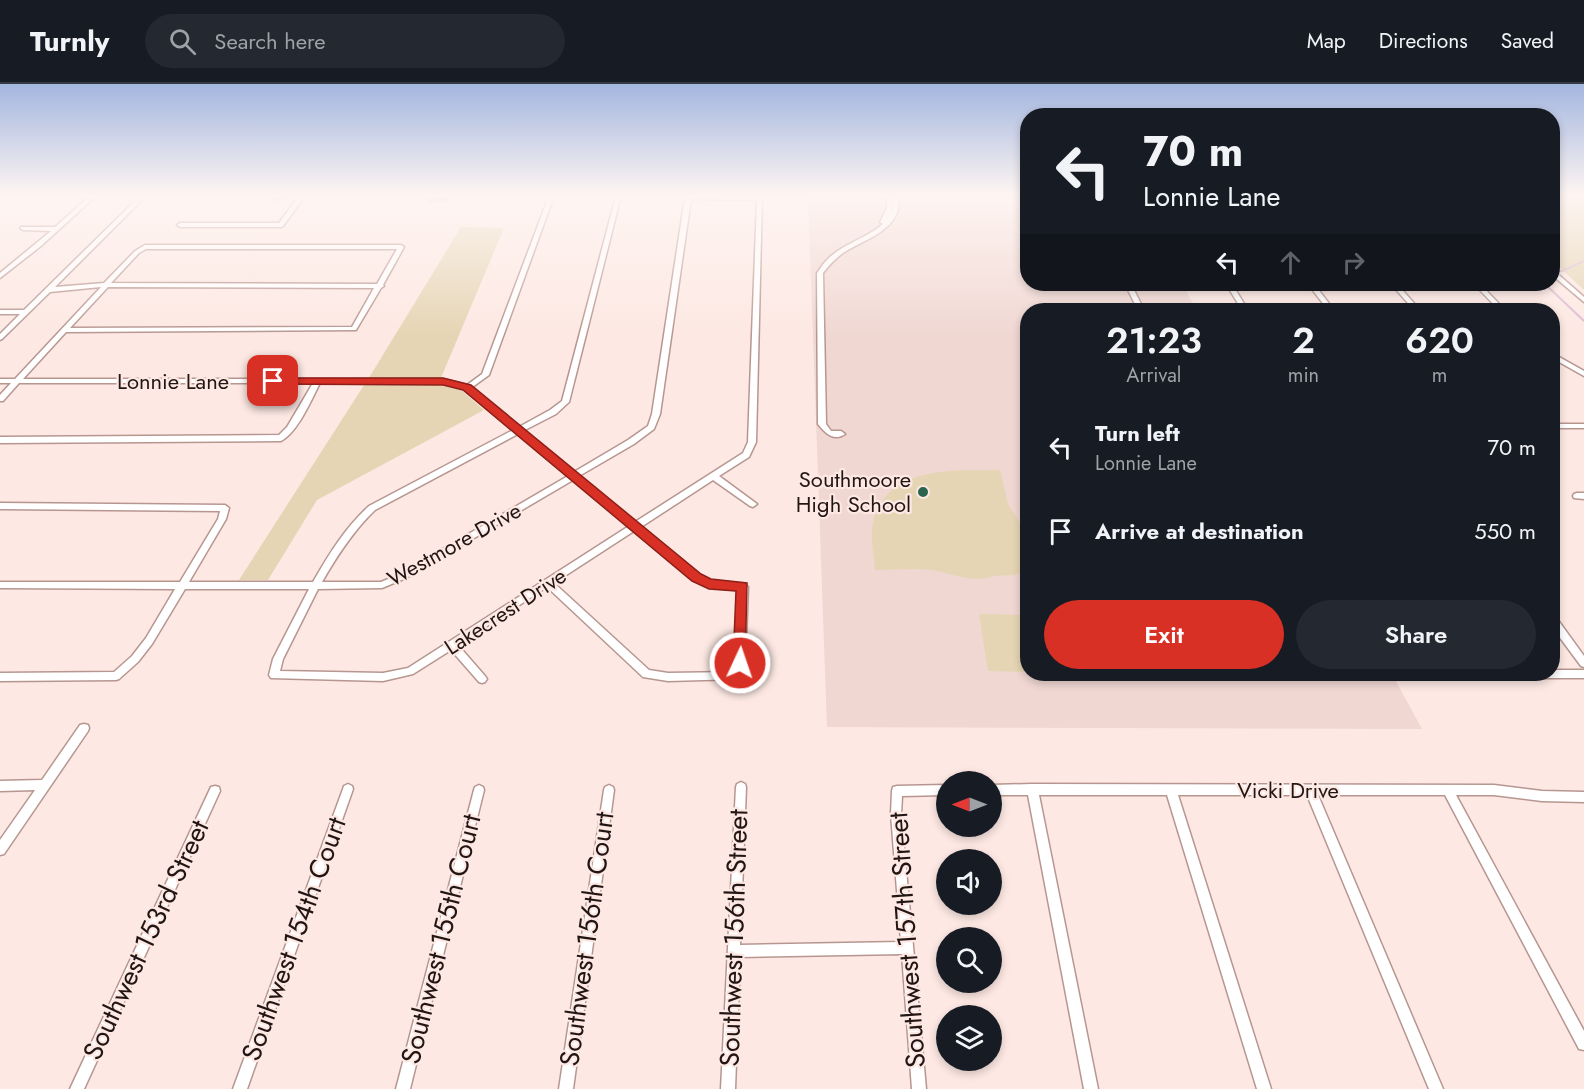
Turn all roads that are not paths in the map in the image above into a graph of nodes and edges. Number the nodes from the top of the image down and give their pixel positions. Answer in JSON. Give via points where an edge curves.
{"nodes":[{"id":1,"x":39,"y":243,"type":"edge"},
{"id":2,"x":96,"y":243,"type":"edge"},
{"id":3,"x":534,"y":243,"type":"edge"},
{"id":4,"x":607,"y":243,"type":"edge"},
{"id":5,"x":681,"y":243,"type":"edge"},
{"id":6,"x":759,"y":243,"type":"edge"},
{"id":7,"x":853,"y":243,"type":"edge"},
{"id":8,"x":0,"y":276,"type":"edge"},
{"id":9,"x":1560,"y":278,"type":"edge"},
{"id":10,"x":56,"y":283,"type":"junction"},
{"id":11,"x":92,"y":285,"type":"junction"},
{"id":12,"x":106,"y":285,"type":"junction"},
{"id":13,"x":381,"y":286,"type":"junction"},
{"id":14,"x":49,"y":290,"type":"junction"},
{"id":15,"x":1316,"y":291,"type":"edge"},
{"id":16,"x":1400,"y":291,"type":"edge"},
{"id":17,"x":1484,"y":291,"type":"edge"},
{"id":18,"x":1584,"y":300,"type":"edge"},
{"id":19,"x":1326,"y":303,"type":"edge"},
{"id":20,"x":1411,"y":303,"type":"edge"},
{"id":21,"x":1495,"y":303,"type":"edge"},
{"id":22,"x":0,"y":312,"type":"edge"},
{"id":23,"x":27,"y":312,"type":"junction"},
{"id":24,"x":64,"y":330,"type":"junction"},
{"id":25,"x":0,"y":338,"type":"edge"},
{"id":26,"x":1560,"y":359,"type":"edge"},
{"id":27,"x":1563,"y":361,"type":"junction"},
{"id":28,"x":1560,"y":362,"type":"edge"},
{"id":29,"x":1584,"y":374,"type":"edge"},
{"id":30,"x":0,"y":381,"type":"edge"},
{"id":31,"x":318,"y":381,"type":"junction"},
{"id":32,"x":16,"y":382,"type":"junction"},
{"id":33,"x":467,"y":388,"type":"junction"},
{"id":34,"x":0,"y":399,"type":"edge"},
{"id":35,"x":1560,"y":426,"type":"edge"},
{"id":36,"x":1584,"y":426,"type":"edge"},
{"id":37,"x":518,"y":430,"type":"junction"},
{"id":38,"x":841,"y":434,"type":"dead end"},
{"id":39,"x":0,"y":440,"type":"edge"},
{"id":40,"x":574,"y":476,"type":"junction"},
{"id":41,"x":714,"y":477,"type":"junction"},
{"id":42,"x":753,"y":504,"type":"dead end"},
{"id":43,"x":0,"y":506,"type":"edge"},
{"id":44,"x":635,"y":527,"type":"junction"},
{"id":45,"x":548,"y":584,"type":"junction"},
{"id":46,"x":0,"y":585,"type":"edge"},
{"id":47,"x":183,"y":585,"type":"junction"},
{"id":48,"x":318,"y":585,"type":"junction"},
{"id":49,"x":1560,"y":630,"type":"edge"},
{"id":50,"x":452,"y":645,"type":"junction"},
{"id":51,"x":1584,"y":663,"type":"edge"},
{"id":52,"x":1560,"y":674,"type":"edge"},
{"id":53,"x":1584,"y":674,"type":"edge"},
{"id":54,"x":0,"y":677,"type":"edge"},
{"id":55,"x":482,"y":679,"type":"dead end"},
{"id":56,"x":84,"y":728,"type":"dead end"},
{"id":57,"x":44,"y":785,"type":"junction"},
{"id":58,"x":0,"y":786,"type":"edge"},
{"id":59,"x":741,"y":787,"type":"dead end"},
{"id":60,"x":348,"y":789,"type":"dead end"},
{"id":61,"x":1032,"y":789,"type":"junction"},
{"id":62,"x":1310,"y":789,"type":"junction"},
{"id":63,"x":478,"y":790,"type":"dead end"},
{"id":64,"x":609,"y":790,"type":"dead end"},
{"id":65,"x":936,"y":790,"type":"edge"},
{"id":66,"x":1002,"y":790,"type":"edge"},
{"id":67,"x":1171,"y":790,"type":"junction"},
{"id":68,"x":1448,"y":790,"type":"junction"},
{"id":69,"x":215,"y":791,"type":"dead end"},
{"id":70,"x":1584,"y":797,"type":"edge"},
{"id":71,"x":0,"y":850,"type":"edge"},
{"id":72,"x":907,"y":948,"type":"junction"},
{"id":73,"x":733,"y":951,"type":"junction"},
{"id":74,"x":1584,"y":1044,"type":"edge"},
{"id":75,"x":77,"y":1089,"type":"edge"},
{"id":76,"x":240,"y":1089,"type":"edge"},
{"id":77,"x":403,"y":1089,"type":"edge"},
{"id":78,"x":566,"y":1089,"type":"edge"},
{"id":79,"x":728,"y":1089,"type":"edge"},
{"id":80,"x":919,"y":1089,"type":"edge"},
{"id":81,"x":1091,"y":1089,"type":"edge"},
{"id":82,"x":1264,"y":1089,"type":"edge"},
{"id":83,"x":1436,"y":1089,"type":"edge"}],
"edges":[{"from":1,"to":8,"type":"street"},
{"from":2,"to":10,"type":"street"},
{"from":3,"to":33,"type":"street","via":[[485,375]]},
{"from":4,"to":37,"type":"street","via":[[565,402]]},
{"from":5,"to":40,"type":"street","name":"Westmore Drive","via":[[654,423],[643,435]]},
{"from":6,"to":41,"type":"street","name":"Lakecrest Drive","via":[[752,442],[746,455]]},
{"from":7,"to":38,"type":"street","via":[[828,260],[820,273],[822,424],[827,431]]},
{"from":9,"to":18,"type":"street"},
{"from":10,"to":11,"type":"street"},
{"from":10,"to":14,"type":"street"},
{"from":11,"to":12,"type":"street"},
{"from":11,"to":14,"type":"street"},
{"from":12,"to":13,"type":"street"},
{"from":12,"to":13,"type":"street","via":[[145,247],[400,247]]},
{"from":12,"to":24,"type":"street"},
{"from":13,"to":24,"type":"street","via":[[354,329]]},
{"from":14,"to":23,"type":"street"},
{"from":15,"to":19,"type":"street"},
{"from":16,"to":20,"type":"street"},
{"from":17,"to":21,"type":"street"},
{"from":22,"to":23,"type":"street"},
{"from":23,"to":25,"type":"street"},
{"from":24,"to":32,"type":"street"},
{"from":26,"to":27,"type":"street"},
{"from":27,"to":28,"type":"street"},
{"from":27,"to":29,"type":"street"},
{"from":30,"to":32,"type":"street","name":"Lonnie Lane"},
{"from":31,"to":32,"type":"street","name":"Lonnie Lane"},
{"from":31,"to":33,"type":"street","name":"Lonnie Lane","via":[[443,381]]},
{"from":31,"to":39,"type":"street","via":[[281,438]]},
{"from":32,"to":34,"type":"street"},
{"from":33,"to":37,"type":"street","name":"Lonnie Lane"},
{"from":35,"to":36,"type":"street"},
{"from":37,"to":40,"type":"street","name":"Lonnie Lane"},
{"from":37,"to":48,"type":"street","via":[[364,514],[349,531]]},
{"from":40,"to":44,"type":"street","name":"Lonnie Lane"},
{"from":40,"to":48,"type":"street","name":"Westmore Drive","via":[[393,581],[368,586]]},
{"from":41,"to":42,"type":"street"},
{"from":41,"to":44,"type":"street","name":"Lakecrest Drive"},
{"from":43,"to":47,"type":"street","via":[[225,508]]},
{"from":44,"to":45,"type":"street","name":"Lakecrest Drive"},
{"from":44,"to":45,"type":"street","name":"Lonnie Lane","via":[[703,582],[743,587],[737,675],[646,674]]},
{"from":45,"to":50,"type":"street","name":"Lakecrest Drive"},
{"from":46,"to":47,"type":"street","name":"Westmore Drive"},
{"from":47,"to":48,"type":"street","name":"Westmore Drive"},
{"from":47,"to":54,"type":"street","via":[[149,641],[116,675]]},
{"from":48,"to":50,"type":"street","name":"Lakecrest Drive","via":[[278,658],[274,675],[389,677],[410,670]]},
{"from":49,"to":51,"type":"street"},
{"from":50,"to":55,"type":"street"},
{"from":52,"to":53,"type":"street"},
{"from":56,"to":57,"type":"street"},
{"from":57,"to":58,"type":"street"},
{"from":57,"to":71,"type":"street"},
{"from":59,"to":73,"type":"street","name":"Southwest 156th Street"},
{"from":60,"to":76,"type":"street","name":"Southwest 154th Court"},
{"from":61,"to":66,"type":"street","name":"Vicki Drive"},
{"from":61,"to":67,"type":"street","name":"Vicki Drive"},
{"from":61,"to":81,"type":"street"},
{"from":62,"to":67,"type":"street","name":"Vicki Drive"},
{"from":62,"to":68,"type":"street","name":"Vicki Drive"},
{"from":62,"to":83,"type":"street"},
{"from":63,"to":77,"type":"street","name":"Southwest 155th Court"},
{"from":64,"to":78,"type":"street","name":"Southwest 156th Court"},
{"from":65,"to":72,"type":"street","name":"Southwest 157th Street","via":[[897,791]]},
{"from":67,"to":82,"type":"street"},
{"from":68,"to":70,"type":"street","name":"Vicki Drive"},
{"from":68,"to":74,"type":"street"},
{"from":69,"to":75,"type":"street","name":"Southwest 153rd Street"},
{"from":72,"to":73,"type":"street"},
{"from":72,"to":80,"type":"street","name":"Southwest 157th Street"},
{"from":73,"to":79,"type":"street","name":"Southwest 156th Street"}]}
